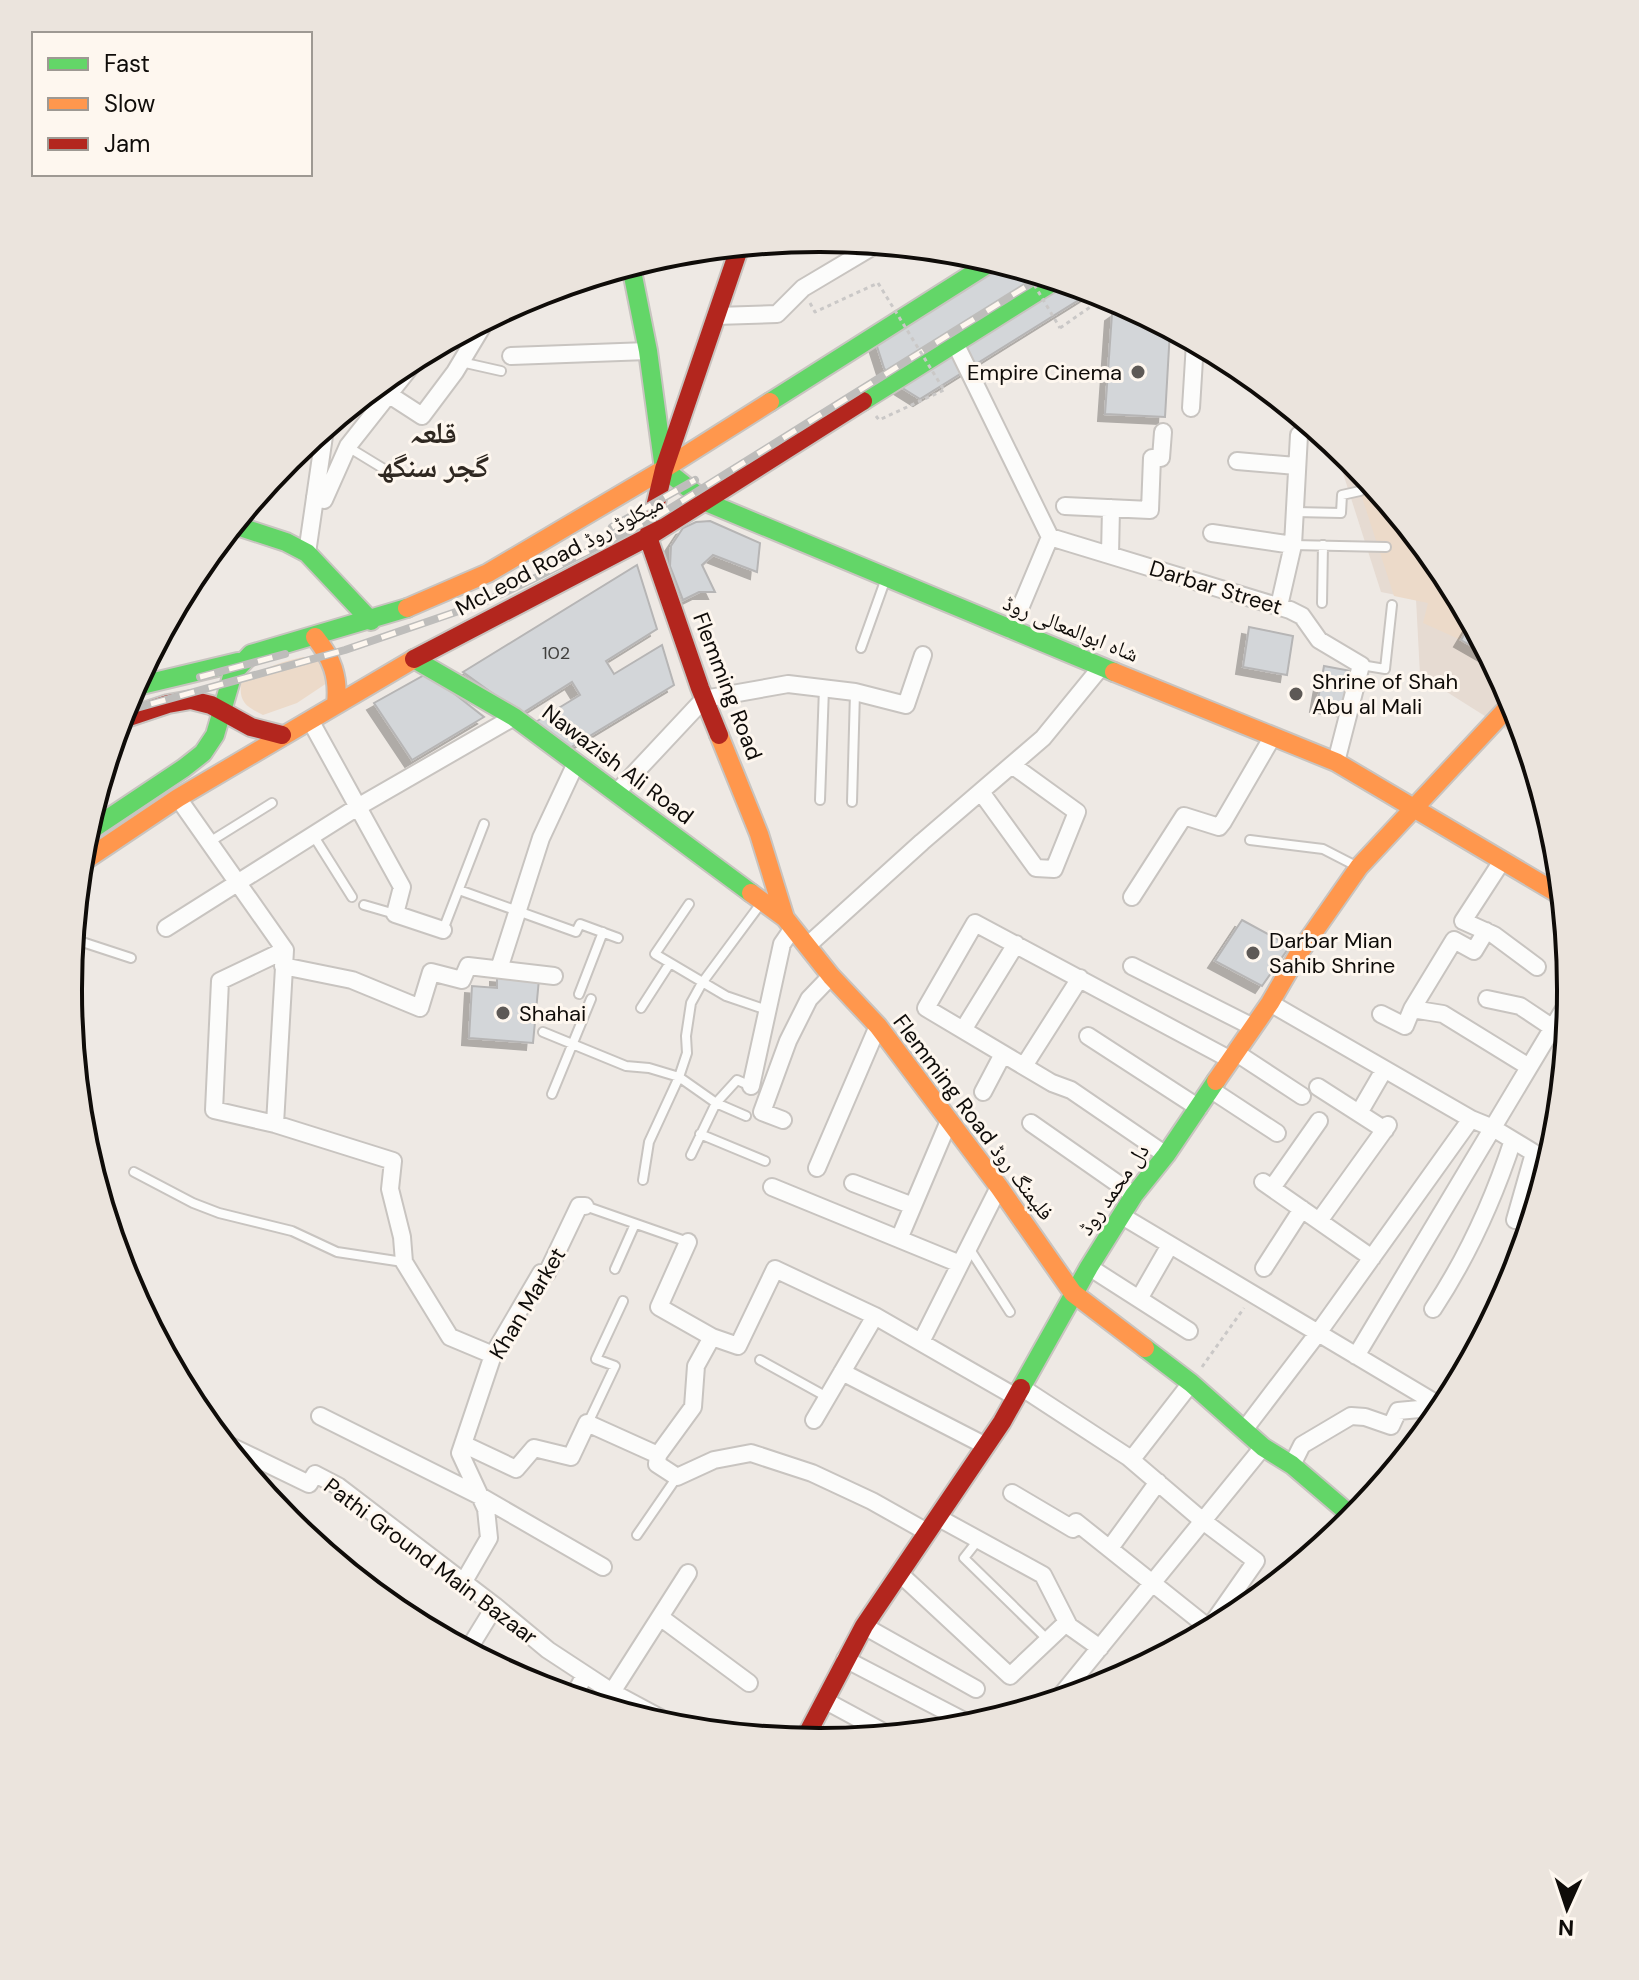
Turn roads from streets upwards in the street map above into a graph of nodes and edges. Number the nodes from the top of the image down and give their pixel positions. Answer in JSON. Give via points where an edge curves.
{"nodes":[{"id":1,"x":861,"y":254,"type":"edge"},
{"id":2,"x":736,"y":258,"type":"edge"},
{"id":3,"x":978,"y":271,"type":"edge"},
{"id":4,"x":633,"y":277,"type":"edge"},
{"id":5,"x":1044,"y":288,"type":"edge"},
{"id":6,"x":716,"y":316,"type":"junction"},
{"id":7,"x":475,"y":338,"type":"edge"},
{"id":8,"x":956,"y":345,"type":"junction"},
{"id":9,"x":648,"y":351,"type":"junction"},
{"id":10,"x":1194,"y":355,"type":"edge"},
{"id":11,"x":511,"y":356,"type":"dead end"},
{"id":12,"x":390,"y":391,"type":"edge"},
{"id":13,"x":388,"y":394,"type":"junction"},
{"id":14,"x":1191,"y":408,"type":"dead end"},
{"id":15,"x":1163,"y":432,"type":"dead end"},
{"id":16,"x":1299,"y":435,"type":"dead end"},
{"id":17,"x":323,"y":446,"type":"edge"},
{"id":18,"x":1237,"y":461,"type":"dead end"},
{"id":19,"x":1296,"y":466,"type":"junction"},
{"id":20,"x":664,"y":469,"type":"junction"},
{"id":21,"x":315,"y":497,"type":"junction"},
{"id":22,"x":706,"y":502,"type":"junction"},
{"id":23,"x":1065,"y":506,"type":"dead end"},
{"id":24,"x":1111,"y":508,"type":"junction"},
{"id":25,"x":245,"y":528,"type":"edge"},
{"id":26,"x":1212,"y":533,"type":"dead end"},
{"id":27,"x":648,"y":537,"type":"junction"},
{"id":28,"x":1050,"y":537,"type":"junction"},
{"id":29,"x":1293,"y":545,"type":"junction"},
{"id":30,"x":307,"y":553,"type":"junction"},
{"id":31,"x":1110,"y":555,"type":"junction"},
{"id":32,"x":1279,"y":606,"type":"junction"},
{"id":33,"x":371,"y":621,"type":"junction"},
{"id":34,"x":1011,"y":630,"type":"junction"},
{"id":35,"x":315,"y":637,"type":"junction"},
{"id":36,"x":923,"y":655,"type":"dead end"},
{"id":37,"x":414,"y":659,"type":"junction"},
{"id":38,"x":238,"y":662,"type":"junction"},
{"id":39,"x":1101,"y":667,"type":"junction"},
{"id":40,"x":149,"y":683,"type":"edge"},
{"id":41,"x":704,"y":699,"type":"junction"},
{"id":42,"x":336,"y":704,"type":"junction"},
{"id":43,"x":223,"y":712,"type":"junction"},
{"id":44,"x":1503,"y":713,"type":"edge"},
{"id":45,"x":135,"y":715,"type":"edge"},
{"id":46,"x":514,"y":717,"type":"junction"},
{"id":47,"x":310,"y":720,"type":"junction"},
{"id":48,"x":282,"y":735,"type":"junction"},
{"id":49,"x":1273,"y":736,"type":"junction"},
{"id":50,"x":1336,"y":762,"type":"junction"},
{"id":51,"x":576,"y":763,"type":"junction"},
{"id":52,"x":1012,"y":765,"type":"junction"},
{"id":53,"x":981,"y":792,"type":"junction"},
{"id":54,"x":616,"y":793,"type":"junction"},
{"id":55,"x":178,"y":798,"type":"junction"},
{"id":56,"x":356,"y":808,"type":"junction"},
{"id":57,"x":1412,"y":808,"type":"junction"},
{"id":58,"x":101,"y":823,"type":"edge"},
{"id":59,"x":95,"y":854,"type":"edge"},
{"id":60,"x":1502,"y":861,"type":"junction"},
{"id":61,"x":238,"y":881,"type":"junction"},
{"id":62,"x":1550,"y":889,"type":"edge"},
{"id":63,"x":1132,"y":897,"type":"dead end"},
{"id":64,"x":789,"y":923,"type":"junction"},
{"id":65,"x":166,"y":928,"type":"dead end"},
{"id":66,"x":443,"y":930,"type":"road end"},
{"id":67,"x":1486,"y":931,"type":"junction"},
{"id":68,"x":1016,"y":944,"type":"junction"},
{"id":69,"x":807,"y":946,"type":"junction"},
{"id":70,"x":284,"y":958,"type":"junction"},
{"id":71,"x":1132,"y":966,"type":"dead end"},
{"id":72,"x":1537,"y":967,"type":"dead end"},
{"id":73,"x":499,"y":969,"type":"junction"},
{"id":74,"x":554,"y":976,"type":"dead end"},
{"id":75,"x":831,"y":976,"type":"junction"},
{"id":76,"x":1080,"y":978,"type":"junction"},
{"id":77,"x":1487,"y":999,"type":"dead end"},
{"id":78,"x":1270,"y":1003,"type":"junction"},
{"id":79,"x":1412,"y":1009,"type":"junction"},
{"id":80,"x":1381,"y":1014,"type":"dead end"},
{"id":81,"x":878,"y":1026,"type":"junction"},
{"id":82,"x":1253,"y":1027,"type":"junction"},
{"id":83,"x":1555,"y":1027,"type":"edge"},
{"id":84,"x":963,"y":1030,"type":"junction"},
{"id":85,"x":1088,"y":1036,"type":"dead end"},
{"id":86,"x":1555,"y":1036,"type":"edge"},
{"id":87,"x":1003,"y":1054,"type":"junction"},
{"id":88,"x":1233,"y":1056,"type":"junction"},
{"id":89,"x":1024,"y":1066,"type":"junction"},
{"id":90,"x":1529,"y":1067,"type":"junction"},
{"id":91,"x":1384,"y":1070,"type":"junction"},
{"id":92,"x":751,"y":1086,"type":"road end"},
{"id":93,"x":1318,"y":1087,"type":"dead end"},
{"id":94,"x":1210,"y":1089,"type":"junction"},
{"id":95,"x":983,"y":1092,"type":"dead end"},
{"id":96,"x":1302,"y":1096,"type":"dead end"},
{"id":97,"x":1199,"y":1108,"type":"junction"},
{"id":98,"x":1359,"y":1113,"type":"junction"},
{"id":99,"x":1471,"y":1119,"type":"junction"},
{"id":100,"x":783,"y":1120,"type":"dead end"},
{"id":101,"x":949,"y":1121,"type":"junction"},
{"id":102,"x":1319,"y":1121,"type":"dead end"},
{"id":103,"x":1031,"y":1123,"type":"dead end"},
{"id":104,"x":275,"y":1124,"type":"junction"},
{"id":105,"x":1493,"y":1128,"type":"junction"},
{"id":106,"x":1277,"y":1133,"type":"dead end"},
{"id":107,"x":1513,"y":1140,"type":"junction"},
{"id":108,"x":1166,"y":1155,"type":"junction"},
{"id":109,"x":1538,"y":1155,"type":"edge"},
{"id":110,"x":817,"y":1168,"type":"dead end"},
{"id":111,"x":1532,"y":1181,"type":"edge"},
{"id":112,"x":853,"y":1183,"type":"dead end"},
{"id":113,"x":772,"y":1187,"type":"dead end"},
{"id":114,"x":999,"y":1187,"type":"junction"},
{"id":115,"x":1134,"y":1195,"type":"junction"},
{"id":116,"x":585,"y":1206,"type":"road end"},
{"id":117,"x":913,"y":1206,"type":"junction"},
{"id":118,"x":1302,"y":1209,"type":"junction"},
{"id":119,"x":1122,"y":1216,"type":"junction"},
{"id":120,"x":1515,"y":1220,"type":"dead end"},
{"id":121,"x":1319,"y":1221,"type":"junction"},
{"id":122,"x":899,"y":1239,"type":"junction"},
{"id":123,"x":688,"y":1242,"type":"road end"},
{"id":124,"x":1170,"y":1245,"type":"junction"},
{"id":125,"x":1372,"y":1258,"type":"junction"},
{"id":126,"x":960,"y":1264,"type":"junction"},
{"id":127,"x":1089,"y":1267,"type":"junction"},
{"id":128,"x":1264,"y":1268,"type":"dead end"},
{"id":129,"x":1073,"y":1293,"type":"junction"},
{"id":130,"x":1139,"y":1299,"type":"junction"},
{"id":131,"x":1433,"y":1309,"type":"dead end"},
{"id":132,"x":875,"y":1316,"type":"junction"},
{"id":133,"x":1189,"y":1331,"type":"dead end"},
{"id":134,"x":1318,"y":1333,"type":"junction"},
{"id":135,"x":712,"y":1337,"type":"junction"},
{"id":136,"x":921,"y":1342,"type":"junction"},
{"id":137,"x":493,"y":1355,"type":"junction"},
{"id":138,"x":1356,"y":1356,"type":"junction"},
{"id":139,"x":842,"y":1372,"type":"junction"},
{"id":140,"x":1191,"y":1383,"type":"junction"},
{"id":141,"x":1019,"y":1392,"type":"junction"},
{"id":142,"x":1432,"y":1402,"type":"edge"},
{"id":143,"x":1426,"y":1409,"type":"edge"},
{"id":144,"x":320,"y":1416,"type":"dead end"},
{"id":145,"x":814,"y":1420,"type":"dead end"},
{"id":146,"x":1244,"y":1430,"type":"junction"},
{"id":147,"x":463,"y":1444,"type":"junction"},
{"id":148,"x":986,"y":1446,"type":"junction"},
{"id":149,"x":1263,"y":1447,"type":"junction"},
{"id":150,"x":246,"y":1454,"type":"edge"},
{"id":151,"x":658,"y":1455,"type":"junction"},
{"id":152,"x":1132,"y":1459,"type":"junction"},
{"id":153,"x":1292,"y":1465,"type":"junction"},
{"id":154,"x":1158,"y":1482,"type":"junction"},
{"id":155,"x":1012,"y":1493,"type":"dead end"},
{"id":156,"x":480,"y":1496,"type":"junction"},
{"id":157,"x":1343,"y":1509,"type":"edge"},
{"id":158,"x":1203,"y":1521,"type":"junction"},
{"id":159,"x":932,"y":1524,"type":"junction"},
{"id":160,"x":1110,"y":1548,"type":"junction"},
{"id":161,"x":603,"y":1567,"type":"dead end"},
{"id":162,"x":688,"y":1573,"type":"dead end"},
{"id":163,"x":899,"y":1573,"type":"junction"},
{"id":164,"x":463,"y":1583,"type":"junction"},
{"id":165,"x":1151,"y":1584,"type":"junction"},
{"id":166,"x":1226,"y":1605,"type":"edge"},
{"id":167,"x":495,"y":1606,"type":"junction"},
{"id":168,"x":660,"y":1617,"type":"junction"},
{"id":169,"x":1067,"y":1622,"type":"junction"},
{"id":170,"x":1199,"y":1622,"type":"edge"},
{"id":171,"x":864,"y":1626,"type":"junction"},
{"id":172,"x":474,"y":1641,"type":"edge"},
{"id":173,"x":1100,"y":1648,"type":"junction"},
{"id":174,"x":845,"y":1659,"type":"junction"},
{"id":175,"x":585,"y":1675,"type":"junction"},
{"id":176,"x":1072,"y":1682,"type":"edge"},
{"id":177,"x":749,"y":1683,"type":"dead end"},
{"id":178,"x":579,"y":1687,"type":"edge"},
{"id":179,"x":976,"y":1689,"type":"dead end"},
{"id":180,"x":612,"y":1692,"type":"junction"},
{"id":181,"x":824,"y":1700,"type":"junction"},
{"id":182,"x":632,"y":1703,"type":"edge"},
{"id":183,"x":952,"y":1715,"type":"edge"},
{"id":184,"x":872,"y":1726,"type":"edge"},
{"id":185,"x":810,"y":1728,"type":"edge"}],
"edges":[{"from":1,"to":6,"type":"street","via":[[803,288],[777,314]]},
{"from":2,"to":6,"type":"street"},
{"from":3,"to":20,"type":"street","name":"McLeod Road میکلوڈ روڈ"},
{"from":4,"to":9,"type":"street"},
{"from":5,"to":8,"type":"street","name":"McLeod Road میکلوڈ روڈ"},
{"from":6,"to":20,"type":"street"},
{"from":7,"to":13,"type":"street","via":[[422,416]]},
{"from":8,"to":22,"type":"street","name":"McLeod Road میکلوڈ روڈ"},
{"from":8,"to":28,"type":"street"},
{"from":9,"to":11,"type":"street"},
{"from":9,"to":20,"type":"street"},
{"from":10,"to":14,"type":"street"},
{"from":12,"to":13,"type":"street"},
{"from":13,"to":21,"type":"street","via":[[348,446],[324,500]]},
{"from":15,"to":24,"type":"street","via":[[1161,458],[1152,458],[1150,510]]},
{"from":16,"to":19,"type":"street"},
{"from":17,"to":21,"type":"street"},
{"from":18,"to":19,"type":"street"},
{"from":19,"to":29,"type":"street"},
{"from":20,"to":22,"type":"street","name":"شاہ ابوالمعالی روڈ"},
{"from":20,"to":27,"type":"street"},
{"from":20,"to":33,"type":"street","name":"McLeod Road میکلوڈ روڈ","via":[[488,573]]},
{"from":21,"to":30,"type":"street"},
{"from":22,"to":27,"type":"street","name":"McLeod Road میکلوڈ روڈ"},
{"from":22,"to":34,"type":"street","name":"شاہ ابوالمعالی روڈ"},
{"from":23,"to":24,"type":"street"},
{"from":24,"to":31,"type":"street"},
{"from":25,"to":30,"type":"street"},
{"from":26,"to":29,"type":"street"},
{"from":27,"to":37,"type":"street","name":"McLeod Road میکلوڈ روڈ"},
{"from":27,"to":41,"type":"street","name":"Flemming Road"},
{"from":28,"to":31,"type":"street","name":"Darbar Street"},
{"from":28,"to":34,"type":"street"},
{"from":29,"to":32,"type":"street"},
{"from":30,"to":33,"type":"street"},
{"from":31,"to":32,"type":"street","name":"Darbar Street"},
{"from":32,"to":50,"type":"street","name":"Darbar Street","via":[[1302,616],[1319,640],[1361,665]]},
{"from":33,"to":35,"type":"street","name":"McLeod Road میکلوڈ روڈ"},
{"from":34,"to":39,"type":"street","name":"شاہ ابوالمعالی روڈ"},
{"from":35,"to":38,"type":"street","name":"McLeod Road میکلوڈ روڈ"},
{"from":35,"to":42,"type":"street","via":[[336,668]]},
{"from":36,"to":41,"type":"street","via":[[906,705],[788,684]]},
{"from":37,"to":42,"type":"street","name":"McLeod Road میکلوڈ روڈ"},
{"from":37,"to":46,"type":"street","name":"Nawazish Ali Road"},
{"from":38,"to":40,"type":"street","name":"McLeod Road میکلوڈ روڈ"},
{"from":38,"to":43,"type":"street"},
{"from":39,"to":49,"type":"street","name":"شاہ ابوالمعالی روڈ"},
{"from":39,"to":52,"type":"street","via":[[1043,738]]},
{"from":41,"to":54,"type":"street"},
{"from":41,"to":64,"type":"street","name":"Flemming Road"},
{"from":42,"to":47,"type":"street","name":"McLeod Road میکلوڈ روڈ"},
{"from":43,"to":45,"type":"street","via":[[191,700]]},
{"from":43,"to":48,"type":"street"},
{"from":43,"to":58,"type":"street","via":[[216,736],[204,751]]},
{"from":44,"to":57,"type":"street","name":"دل محمد روڈ"},
{"from":46,"to":51,"type":"street","name":"Nawazish Ali Road"},
{"from":46,"to":56,"type":"street"},
{"from":47,"to":48,"type":"street","name":"McLeod Road میکلوڈ روڈ"},
{"from":47,"to":56,"type":"street"},
{"from":48,"to":55,"type":"street","name":"McLeod Road میکلوڈ روڈ"},
{"from":49,"to":50,"type":"street","name":"شاہ ابوالمعالی روڈ"},
{"from":49,"to":63,"type":"street","via":[[1219,827],[1184,816]]},
{"from":50,"to":57,"type":"street","name":"شاہ ابوالمعالی روڈ"},
{"from":51,"to":54,"type":"street","name":"Nawazish Ali Road"},
{"from":51,"to":73,"type":"street","via":[[541,838]]},
{"from":52,"to":53,"type":"street"},
{"from":52,"to":53,"type":"street","via":[[1077,812],[1054,869],[1036,868]]},
{"from":53,"to":69,"type":"street"},
{"from":54,"to":64,"type":"street","name":"Nawazish Ali Road"},
{"from":55,"to":59,"type":"street","name":"McLeod Road میکلوڈ روڈ"},
{"from":55,"to":61,"type":"street"},
{"from":56,"to":61,"type":"street"},
{"from":56,"to":66,"type":"street","via":[[402,887],[395,914]]},
{"from":57,"to":60,"type":"street","name":"شاہ ابوالمعالی روڈ"},
{"from":57,"to":78,"type":"street","name":"دل محمد روڈ","via":[[1359,867]]},
{"from":60,"to":62,"type":"street","name":"شاہ ابوالمعالی روڈ"},
{"from":60,"to":67,"type":"street","via":[[1463,921]]},
{"from":61,"to":65,"type":"street"},
{"from":61,"to":70,"type":"street"},
{"from":64,"to":69,"type":"street","name":"Flemming Road فلیمنگ روڈ"},
{"from":64,"to":92,"type":"street"},
{"from":67,"to":72,"type":"street"},
{"from":67,"to":79,"type":"street","via":[[1474,951],[1454,940]]},
{"from":68,"to":76,"type":"street"},
{"from":68,"to":84,"type":"street"},
{"from":68,"to":84,"type":"street","via":[[975,923],[926,1008]]},
{"from":69,"to":75,"type":"street","name":"Flemming Road فلیمنگ روڈ"},
{"from":70,"to":73,"type":"street","via":[[420,1008],[431,972],[462,980],[468,966]]},
{"from":70,"to":104,"type":"street"},
{"from":70,"to":104,"type":"street","via":[[220,981],[214,1110]]},
{"from":71,"to":82,"type":"street"},
{"from":73,"to":74,"type":"street"},
{"from":75,"to":81,"type":"street","name":"Flemming Road فلیمنگ روڈ"},
{"from":75,"to":100,"type":"street","via":[[809,999],[762,1112]]},
{"from":76,"to":88,"type":"street"},
{"from":76,"to":89,"type":"street"},
{"from":77,"to":83,"type":"street","via":[[1520,1006]]},
{"from":78,"to":82,"type":"street","name":"دل محمد روڈ"},
{"from":78,"to":91,"type":"street"},
{"from":79,"to":80,"type":"street","via":[[1405,1026]]},
{"from":79,"to":90,"type":"street","via":[[1443,1014]]},
{"from":81,"to":101,"type":"street","name":"Flemming Road فلیمنگ روڈ"},
{"from":81,"to":110,"type":"street"},
{"from":82,"to":88,"type":"street","name":"دل محمد روڈ"},
{"from":84,"to":87,"type":"street"},
{"from":85,"to":97,"type":"street"},
{"from":86,"to":90,"type":"street"},
{"from":87,"to":89,"type":"street"},
{"from":87,"to":95,"type":"street"},
{"from":88,"to":94,"type":"street","name":"دل محمد روڈ"},
{"from":88,"to":96,"type":"street"},
{"from":89,"to":108,"type":"street","via":[[1071,1090]]},
{"from":90,"to":105,"type":"street"},
{"from":91,"to":98,"type":"street"},
{"from":91,"to":99,"type":"street"},
{"from":93,"to":98,"type":"street"},
{"from":94,"to":97,"type":"street","name":"دل محمد روڈ"},
{"from":94,"to":106,"type":"street"},
{"from":97,"to":108,"type":"street","name":"دل محمد روڈ"},
{"from":98,"to":121,"type":"street","via":[[1387,1128]]},
{"from":99,"to":105,"type":"street"},
{"from":99,"to":125,"type":"street"},
{"from":101,"to":114,"type":"street","name":"Flemming Road فلیمنگ روڈ"},
{"from":101,"to":117,"type":"street"},
{"from":102,"to":118,"type":"street","via":[[1267,1185]]},
{"from":103,"to":115,"type":"street"},
{"from":104,"to":137,"type":"street","via":[[393,1161],[390,1189],[404,1262],[450,1337]]},
{"from":105,"to":107,"type":"street"},
{"from":105,"to":138,"type":"street"},
{"from":107,"to":109,"type":"street"},
{"from":107,"to":131,"type":"street","via":[[1472,1245]]},
{"from":108,"to":115,"type":"street","name":"دل محمد روڈ"},
{"from":111,"to":120,"type":"street"},
{"from":112,"to":117,"type":"street"},
{"from":113,"to":122,"type":"street"},
{"from":114,"to":126,"type":"street"},
{"from":114,"to":129,"type":"street","name":"Flemming Road فلیمنگ روڈ"},
{"from":115,"to":119,"type":"street","name":"دل محمد روڈ"},
{"from":116,"to":137,"type":"street","name":"Khan Market","via":[[579,1206],[547,1273],[541,1273]]},
{"from":117,"to":122,"type":"street"},
{"from":118,"to":121,"type":"street"},
{"from":118,"to":128,"type":"street"},
{"from":119,"to":124,"type":"street"},
{"from":119,"to":127,"type":"street","name":"دل محمد روڈ"},
{"from":121,"to":125,"type":"street"},
{"from":122,"to":126,"type":"street"},
{"from":123,"to":135,"type":"street","via":[[659,1307]]},
{"from":124,"to":130,"type":"street"},
{"from":124,"to":134,"type":"street"},
{"from":125,"to":134,"type":"street"},
{"from":126,"to":136,"type":"street"},
{"from":127,"to":129,"type":"street","name":"دل محمد روڈ"},
{"from":127,"to":130,"type":"street"},
{"from":129,"to":140,"type":"street","name":"Flemming Road فلیمنگ روڈ"},
{"from":129,"to":141,"type":"street","name":"دل محمد روڈ"},
{"from":130,"to":133,"type":"street"},
{"from":132,"to":135,"type":"street","via":[[775,1269],[738,1346]]},
{"from":132,"to":136,"type":"street"},
{"from":132,"to":139,"type":"street"},
{"from":134,"to":138,"type":"street"},
{"from":134,"to":146,"type":"street"},
{"from":135,"to":151,"type":"street","via":[[696,1366],[693,1407]]},
{"from":136,"to":141,"type":"street"},
{"from":137,"to":147,"type":"street","name":"Khan Market"},
{"from":138,"to":142,"type":"street"},
{"from":139,"to":145,"type":"street"},
{"from":139,"to":148,"type":"street"},
{"from":140,"to":146,"type":"street","name":"Flemming Road فلیمنگ روڈ"},
{"from":140,"to":152,"type":"street"},
{"from":141,"to":148,"type":"street","name":"دل محمد روڈ"},
{"from":141,"to":152,"type":"street"},
{"from":143,"to":153,"type":"street","via":[[1398,1411],[1391,1426],[1351,1416],[1302,1445]]},
{"from":144,"to":156,"type":"street"},
{"from":146,"to":149,"type":"street","name":"Flemming Road فلیمنگ روڈ"},
{"from":147,"to":151,"type":"street","via":[[516,1469],[534,1448],[571,1457],[587,1423]]},
{"from":147,"to":156,"type":"street","via":[[460,1453]]},
{"from":148,"to":159,"type":"street","name":"دل محمد روڈ"},
{"from":149,"to":153,"type":"street","name":"Flemming Road فلیمنگ روڈ"},
{"from":149,"to":158,"type":"street"},
{"from":150,"to":164,"type":"street","name":"Pathi Ground Main Bazaar","via":[[309,1484],[315,1474],[338,1486]]},
{"from":151,"to":159,"type":"street","via":[[657,1464],[677,1477],[714,1460],[751,1453]]},
{"from":152,"to":154,"type":"street"},
{"from":153,"to":157,"type":"street","name":"Flemming Road فلیمنگ روڈ"},
{"from":154,"to":158,"type":"street"},
{"from":154,"to":160,"type":"street"},
{"from":155,"to":160,"type":"street","via":[[1073,1529],[1076,1522]]},
{"from":156,"to":161,"type":"street"},
{"from":156,"to":164,"type":"street","via":[[489,1538]]},
{"from":158,"to":165,"type":"street"},
{"from":158,"to":166,"type":"street","via":[[1256,1561]]},
{"from":159,"to":163,"type":"street","name":"دل محمد روڈ"},
{"from":159,"to":169,"type":"street","via":[[979,1539],[1043,1575]]},
{"from":160,"to":165,"type":"street"},
{"from":162,"to":168,"type":"street"},
{"from":163,"to":169,"type":"street","via":[[1010,1676]]},
{"from":163,"to":171,"type":"street","name":"دل محمد روڈ"},
{"from":164,"to":167,"type":"street","name":"Pathi Ground Main Bazaar"},
{"from":165,"to":170,"type":"street"},
{"from":165,"to":173,"type":"street"},
{"from":167,"to":172,"type":"street"},
{"from":167,"to":175,"type":"street","name":"Pathi Ground Main Bazaar"},
{"from":168,"to":177,"type":"street"},
{"from":168,"to":180,"type":"street"},
{"from":169,"to":173,"type":"street"},
{"from":171,"to":174,"type":"street","name":"دل محمد روڈ"},
{"from":171,"to":179,"type":"street"},
{"from":173,"to":176,"type":"street"},
{"from":174,"to":181,"type":"street","name":"دل محمد روڈ"},
{"from":174,"to":183,"type":"street"},
{"from":175,"to":178,"type":"street"},
{"from":175,"to":180,"type":"street","name":"Pathi Ground Main Bazaar"},
{"from":180,"to":182,"type":"street","name":"Pathi Ground Main Bazaar"},
{"from":181,"to":184,"type":"street"},
{"from":181,"to":185,"type":"street","name":"دل محمد روڈ"}]}
